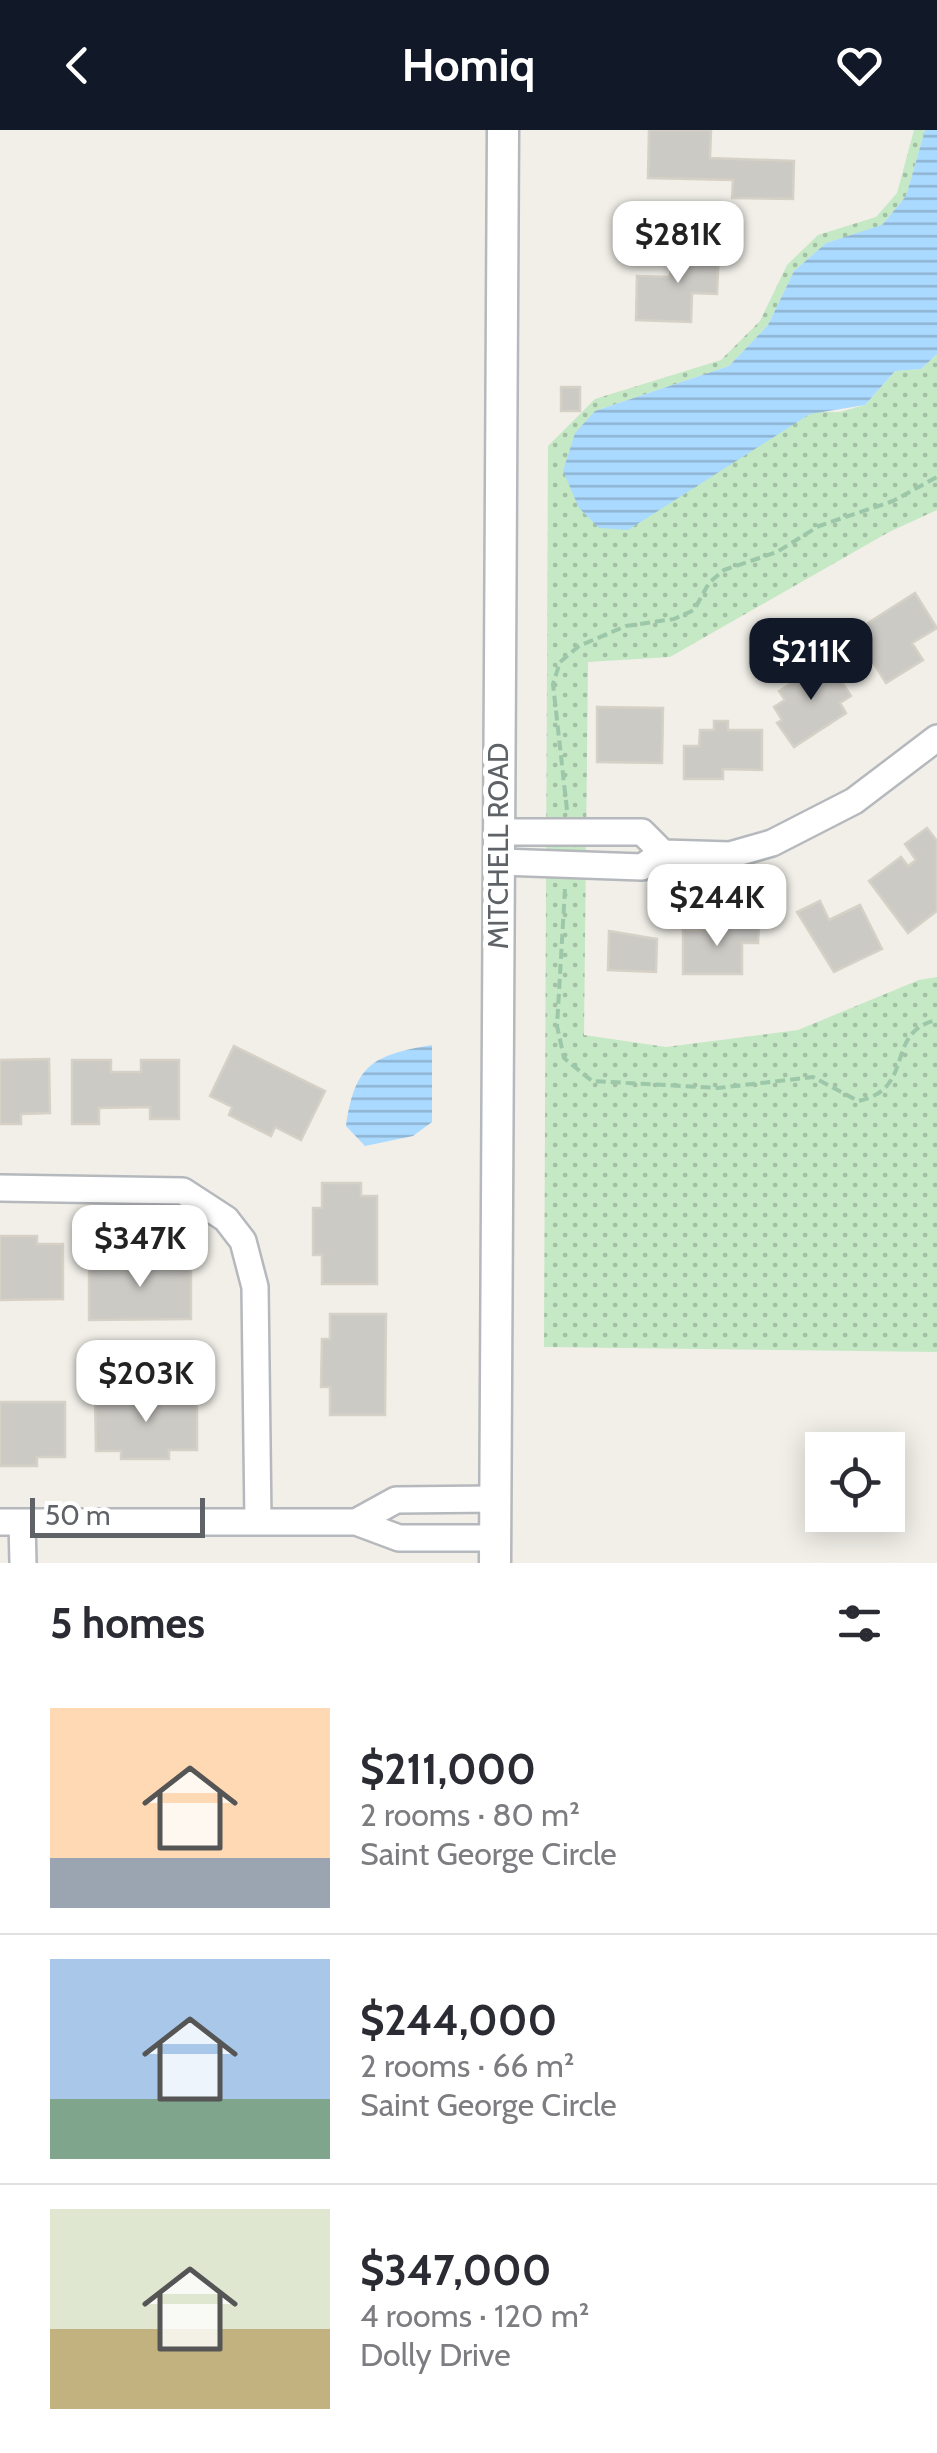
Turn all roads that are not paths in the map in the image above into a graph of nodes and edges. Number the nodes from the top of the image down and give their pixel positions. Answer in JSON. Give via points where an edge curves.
{"nodes":[{"id":1,"x":503,"y":130,"type":"edge"},
{"id":2,"x":937,"y":738,"type":"edge"},
{"id":3,"x":498,"y":847,"type":"junction"},
{"id":4,"x":0,"y":1188,"type":"edge"},
{"id":5,"x":496,"y":1499,"type":"junction"},
{"id":6,"x":11,"y":1522,"type":"edge"},
{"id":7,"x":258,"y":1522,"type":"junction"},
{"id":8,"x":356,"y":1522,"type":"junction"},
{"id":9,"x":496,"y":1551,"type":"edge"},
{"id":10,"x":23,"y":1563,"type":"edge"}],
"edges":[{"from":1,"to":3,"type":"street","name":"MITCHELL ROAD"},
{"from":2,"to":3,"type":"street","via":[[854,802],[772,843],[730,855],[663,853],[642,866]]},
{"from":3,"to":5,"type":"street","name":"MITCHELL ROAD"},
{"from":4,"to":7,"type":"street","via":[[183,1191],[226,1218],[242,1241],[255,1286]]},
{"from":5,"to":8,"type":"street","via":[[396,1500]]},
{"from":5,"to":9,"type":"street","name":"MITCHELL ROAD"},
{"from":6,"to":7,"type":"street"},
{"from":6,"to":10,"type":"street"},
{"from":7,"to":8,"type":"street"},
{"from":8,"to":9,"type":"street","via":[[399,1538]]}]}
